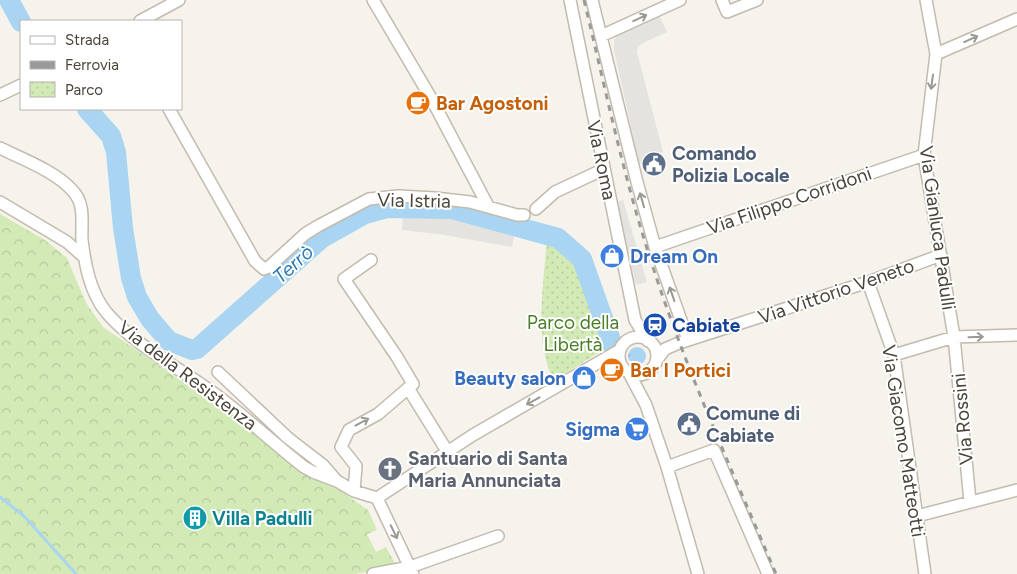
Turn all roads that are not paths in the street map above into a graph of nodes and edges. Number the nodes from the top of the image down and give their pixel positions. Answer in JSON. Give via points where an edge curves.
{"nodes":[{"id":1,"x":179,"y":0,"type":"edge"},
{"id":2,"x":373,"y":0,"type":"edge"},
{"id":3,"x":570,"y":0,"type":"edge"},
{"id":4,"x":592,"y":0,"type":"edge"},
{"id":5,"x":680,"y":0,"type":"edge"},
{"id":6,"x":722,"y":0,"type":"edge"},
{"id":7,"x":757,"y":0,"type":"edge"},
{"id":8,"x":926,"y":0,"type":"edge"},
{"id":9,"x":1017,"y":18,"type":"edge"},
{"id":10,"x":142,"y":20,"type":"edge"},
{"id":11,"x":601,"y":36,"type":"junction"},
{"id":12,"x":936,"y":54,"type":"junction"},
{"id":13,"x":20,"y":85,"type":"edge"},
{"id":14,"x":0,"y":95,"type":"edge"},
{"id":15,"x":170,"y":110,"type":"edge"},
{"id":16,"x":0,"y":148,"type":"edge"},
{"id":17,"x":924,"y":155,"type":"junction"},
{"id":18,"x":604,"y":169,"type":"junction"},
{"id":19,"x":0,"y":202,"type":"edge"},
{"id":20,"x":488,"y":206,"type":"junction"},
{"id":21,"x":536,"y":208,"type":"dead end"},
{"id":22,"x":524,"y":215,"type":"dead end"},
{"id":23,"x":655,"y":247,"type":"junction"},
{"id":24,"x":941,"y":255,"type":"junction"},
{"id":25,"x":84,"y":257,"type":"junction"},
{"id":26,"x":371,"y":260,"type":"dead end"},
{"id":27,"x":868,"y":282,"type":"junction"},
{"id":28,"x":634,"y":320,"type":"junction"},
{"id":29,"x":1017,"y":335,"type":"edge"},
{"id":30,"x":954,"y":337,"type":"junction"},
{"id":31,"x":628,"y":340,"type":"junction"},
{"id":32,"x":688,"y":340,"type":"junction"},
{"id":33,"x":650,"y":342,"type":"junction"},
{"id":34,"x":673,"y":346,"type":"junction"},
{"id":35,"x":620,"y":350,"type":"junction"},
{"id":36,"x":894,"y":355,"type":"junction"},
{"id":37,"x":656,"y":361,"type":"junction"},
{"id":38,"x":649,"y":371,"type":"junction"},
{"id":39,"x":218,"y":372,"type":"dead end"},
{"id":40,"x":630,"y":373,"type":"junction"},
{"id":41,"x":408,"y":388,"type":"junction"},
{"id":42,"x":646,"y":405,"type":"junction"},
{"id":43,"x":447,"y":451,"type":"junction"},
{"id":44,"x":667,"y":467,"type":"junction"},
{"id":45,"x":337,"y":481,"type":"junction"},
{"id":46,"x":1017,"y":490,"type":"edge"},
{"id":47,"x":354,"y":491,"type":"junction"},
{"id":48,"x":377,"y":498,"type":"junction"},
{"id":49,"x":970,"y":501,"type":"junction"},
{"id":50,"x":917,"y":516,"type":"junction"},
{"id":51,"x":498,"y":536,"type":"dead end"},
{"id":52,"x":411,"y":570,"type":"edge"},
{"id":53,"x":373,"y":574,"type":"edge"},
{"id":54,"x":698,"y":574,"type":"edge"},
{"id":55,"x":768,"y":574,"type":"edge"},
{"id":56,"x":925,"y":574,"type":"edge"}],
"edges":[{"from":1,"to":10,"type":"street"},
{"from":2,"to":20,"type":"street","via":[[431,98]]},
{"from":3,"to":18,"type":"street","name":"Via Roma"},
{"from":4,"to":11,"type":"street"},
{"from":11,"to":5,"type":"street","one_way":true},
{"from":6,"to":7,"type":"street","via":[[727,12]]},
{"from":8,"to":12,"type":"street","name":"Via Gianluca Padulli"},
{"from":12,"to":9,"type":"street","one_way":true},
{"from":23,"to":11,"type":"street","one_way":true},
{"from":12,"to":17,"type":"street","name":"Via Gianluca Padulli","one_way":true},
{"from":13,"to":14,"type":"street"},
{"from":15,"to":20,"type":"street","name":"Via Istria","via":[[255,261],[264,269],[304,234],[370,199],[398,196],[435,198]]},
{"from":16,"to":25,"type":"street","name":"Via della Resistenza","via":[[56,177],[74,192],[82,212]]},
{"from":17,"to":23,"type":"street","name":"Via Filippo Corridoni"},
{"from":17,"to":24,"type":"street","name":"Via Gianluca Padulli"},
{"from":18,"to":21,"type":"street","via":[[555,192]]},
{"from":18,"to":28,"type":"street","name":"Via Roma"},
{"from":19,"to":25,"type":"street","via":[[66,242]]},
{"from":20,"to":22,"type":"street","name":"Via Istria"},
{"from":32,"to":23,"type":"street","one_way":true},
{"from":24,"to":27,"type":"street","name":"Via Vittorio Veneto"},
{"from":24,"to":30,"type":"street","name":"Via Gianluca Padulli"},
{"from":25,"to":45,"type":"street","name":"Via della Resistenza","via":[[99,300],[120,326],[217,396],[304,467]]},
{"from":26,"to":41,"type":"street","via":[[344,279],[413,384]]},
{"from":27,"to":32,"type":"street","name":"Via Vittorio Veneto"},
{"from":27,"to":36,"type":"street","name":"Via Giacomo Matteotti"},
{"from":28,"to":31,"type":"street","name":"Via Roma"},
{"from":28,"to":33,"type":"street","name":"Via Roma"},
{"from":30,"to":29,"type":"street","one_way":true},
{"from":30,"to":36,"type":"street"},
{"from":30,"to":49,"type":"street","name":"Via Rossini"},
{"from":31,"to":33,"type":"street","via":[[640,338]]},
{"from":31,"to":35,"type":"street"},
{"from":32,"to":34,"type":"street","name":"Via Vittorio Veneto"},
{"from":33,"to":34,"type":"street","name":"Via Vittorio Veneto","via":[[664,347]]},
{"from":33,"to":37,"type":"street"},
{"from":34,"to":37,"type":"street","name":"Via Vittorio Veneto","via":[[665,349]]},
{"from":35,"to":40,"type":"street","via":[[622,367]]},
{"from":35,"to":43,"type":"street","one_way":true},
{"from":36,"to":50,"type":"street","name":"Via Giacomo Matteotti"},
{"from":37,"to":38,"type":"street"},
{"from":38,"to":40,"type":"street","via":[[638,375]]},
{"from":38,"to":42,"type":"street","via":[[644,386]]},
{"from":39,"to":45,"type":"street"},
{"from":40,"to":42,"type":"street"},
{"from":41,"to":43,"type":"street"},
{"from":47,"to":41,"type":"street","one_way":true,"via":[[356,466],[341,447],[349,430],[378,414]]},
{"from":42,"to":44,"type":"street"},
{"from":43,"to":48,"type":"street"},
{"from":44,"to":54,"type":"street"},
{"from":44,"to":55,"type":"street","via":[[714,450]]},
{"from":45,"to":47,"type":"street","name":"Via della Resistenza"},
{"from":46,"to":49,"type":"street"},
{"from":47,"to":48,"type":"street","name":"Via della Resistenza"},
{"from":48,"to":52,"type":"street","one_way":true},
{"from":49,"to":50,"type":"street"},
{"from":50,"to":56,"type":"street","name":"Via Giacomo Matteotti"},
{"from":51,"to":52,"type":"street"},
{"from":52,"to":53,"type":"street"}]}
